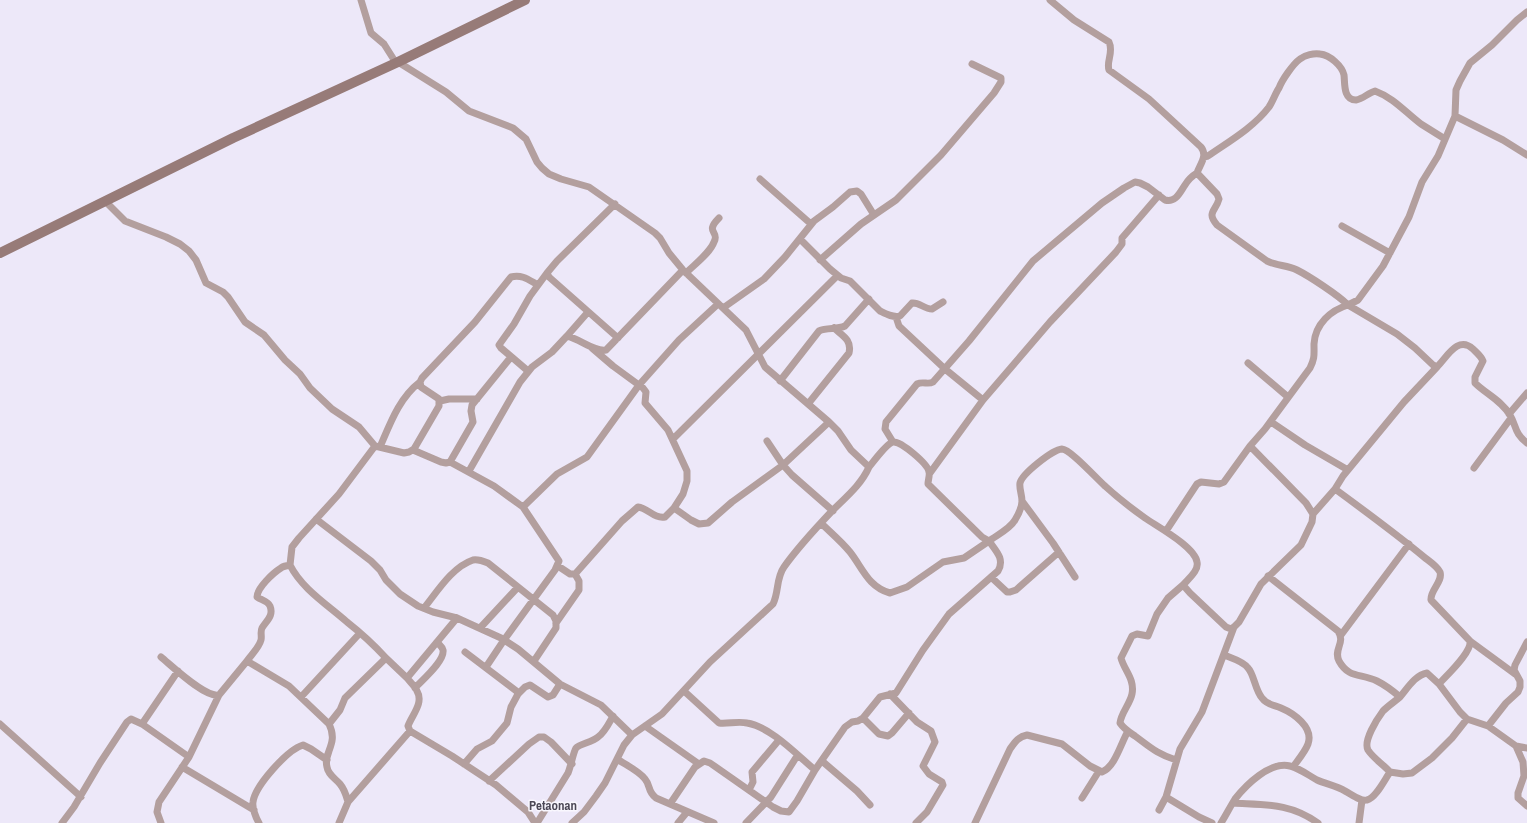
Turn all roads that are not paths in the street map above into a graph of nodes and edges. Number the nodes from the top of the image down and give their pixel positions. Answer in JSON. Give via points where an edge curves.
{"nodes":[{"id":1,"x":361,"y":0,"type":"edge"},
{"id":2,"x":525,"y":0,"type":"edge"},
{"id":3,"x":1050,"y":0,"type":"edge"},
{"id":4,"x":1527,"y":12,"type":"edge"},
{"id":5,"x":397,"y":62,"type":"junction"},
{"id":6,"x":972,"y":64,"type":"dead end"},
{"id":7,"x":1455,"y":116,"type":"junction"},
{"id":8,"x":1445,"y":139,"type":"junction"},
{"id":9,"x":1527,"y":155,"type":"edge"},
{"id":10,"x":1204,"y":157,"type":"junction"},
{"id":11,"x":1197,"y":173,"type":"junction"},
{"id":12,"x":760,"y":179,"type":"dead end"},
{"id":13,"x":1159,"y":195,"type":"junction"},
{"id":14,"x":105,"y":201,"type":"junction"},
{"id":15,"x":615,"y":204,"type":"junction"},
{"id":16,"x":874,"y":215,"type":"junction"},
{"id":17,"x":719,"y":218,"type":"dead end"},
{"id":18,"x":811,"y":224,"type":"junction"},
{"id":19,"x":1342,"y":226,"type":"dead end"},
{"id":20,"x":800,"y":239,"type":"junction"},
{"id":21,"x":1390,"y":252,"type":"junction"},
{"id":22,"x":0,"y":253,"type":"edge"},
{"id":23,"x":820,"y":260,"type":"junction"},
{"id":24,"x":685,"y":271,"type":"junction"},
{"id":25,"x":547,"y":273,"type":"junction"},
{"id":26,"x":837,"y":276,"type":"junction"},
{"id":27,"x":538,"y":285,"type":"junction"},
{"id":28,"x":869,"y":299,"type":"junction"},
{"id":29,"x":943,"y":302,"type":"dead end"},
{"id":30,"x":1348,"y":305,"type":"junction"},
{"id":31,"x":721,"y":306,"type":"junction"},
{"id":32,"x":588,"y":312,"type":"junction"},
{"id":33,"x":896,"y":317,"type":"junction"},
{"id":34,"x":834,"y":328,"type":"junction"},
{"id":35,"x":567,"y":336,"type":"junction"},
{"id":36,"x":618,"y":338,"type":"junction"},
{"id":37,"x":592,"y":348,"type":"junction"},
{"id":38,"x":758,"y":354,"type":"junction"},
{"id":39,"x":511,"y":357,"type":"junction"},
{"id":40,"x":1248,"y":363,"type":"dead end"},
{"id":41,"x":1437,"y":367,"type":"junction"},
{"id":42,"x":944,"y":369,"type":"junction"},
{"id":43,"x":528,"y":371,"type":"junction"},
{"id":44,"x":780,"y":381,"type":"junction"},
{"id":45,"x":420,"y":382,"type":"junction"},
{"id":46,"x":639,"y":385,"type":"junction"},
{"id":47,"x":1527,"y":393,"type":"edge"},
{"id":48,"x":1288,"y":397,"type":"junction"},
{"id":49,"x":478,"y":399,"type":"junction"},
{"id":50,"x":983,"y":400,"type":"junction"},
{"id":51,"x":440,"y":401,"type":"junction"},
{"id":52,"x":808,"y":404,"type":"junction"},
{"id":53,"x":1510,"y":416,"type":"junction"},
{"id":54,"x":829,"y":422,"type":"junction"},
{"id":55,"x":1270,"y":422,"type":"junction"},
{"id":56,"x":673,"y":439,"type":"junction"},
{"id":57,"x":767,"y":441,"type":"dead end"},
{"id":58,"x":893,"y":442,"type":"junction"},
{"id":59,"x":1527,"y":444,"type":"edge"},
{"id":60,"x":377,"y":446,"type":"junction"},
{"id":61,"x":1250,"y":446,"type":"junction"},
{"id":62,"x":413,"y":450,"type":"junction"},
{"id":63,"x":450,"y":462,"type":"junction"},
{"id":64,"x":783,"y":466,"type":"junction"},
{"id":65,"x":869,"y":466,"type":"junction"},
{"id":66,"x":1474,"y":468,"type":"dead end"},
{"id":67,"x":1348,"y":470,"type":"junction"},
{"id":68,"x":469,"y":471,"type":"junction"},
{"id":69,"x":930,"y":473,"type":"junction"},
{"id":70,"x":1334,"y":489,"type":"junction"},
{"id":71,"x":1022,"y":501,"type":"junction"},
{"id":72,"x":523,"y":507,"type":"junction"},
{"id":73,"x":674,"y":508,"type":"junction"},
{"id":74,"x":833,"y":511,"type":"junction"},
{"id":75,"x":1313,"y":514,"type":"junction"},
{"id":76,"x":316,"y":519,"type":"junction"},
{"id":77,"x":821,"y":523,"type":"junction"},
{"id":78,"x":1166,"y":531,"type":"junction"},
{"id":79,"x":989,"y":541,"type":"junction"},
{"id":80,"x":1409,"y":544,"type":"junction"},
{"id":81,"x":1059,"y":552,"type":"junction"},
{"id":82,"x":290,"y":566,"type":"junction"},
{"id":83,"x":558,"y":566,"type":"junction"},
{"id":84,"x":575,"y":574,"type":"junction"},
{"id":85,"x":1268,"y":576,"type":"junction"},
{"id":86,"x":991,"y":577,"type":"junction"},
{"id":87,"x":1075,"y":577,"type":"dead end"},
{"id":88,"x":1183,"y":585,"type":"junction"},
{"id":89,"x":518,"y":587,"type":"junction"},
{"id":90,"x":533,"y":599,"type":"junction"},
{"id":91,"x":424,"y":608,"type":"junction"},
{"id":92,"x":457,"y":618,"type":"junction"},
{"id":93,"x":556,"y":623,"type":"junction"},
{"id":94,"x":480,"y":628,"type":"junction"},
{"id":95,"x":1234,"y":628,"type":"junction"},
{"id":96,"x":360,"y":633,"type":"junction"},
{"id":97,"x":1341,"y":635,"type":"junction"},
{"id":98,"x":504,"y":640,"type":"junction"},
{"id":99,"x":1470,"y":641,"type":"junction"},
{"id":100,"x":437,"y":642,"type":"junction"},
{"id":101,"x":1527,"y":642,"type":"edge"},
{"id":102,"x":465,"y":652,"type":"dead end"},
{"id":103,"x":1224,"y":655,"type":"junction"},
{"id":104,"x":160,"y":657,"type":"dead end"},
{"id":105,"x":386,"y":658,"type":"junction"},
{"id":106,"x":247,"y":661,"type":"junction"},
{"id":107,"x":534,"y":661,"type":"junction"},
{"id":108,"x":486,"y":667,"type":"junction"},
{"id":109,"x":178,"y":671,"type":"junction"},
{"id":110,"x":1516,"y":674,"type":"junction"},
{"id":111,"x":407,"y":678,"type":"junction"},
{"id":112,"x":560,"y":684,"type":"junction"},
{"id":113,"x":1439,"y":684,"type":"junction"},
{"id":114,"x":415,"y":688,"type":"junction"},
{"id":115,"x":684,"y":691,"type":"junction"},
{"id":116,"x":519,"y":693,"type":"junction"},
{"id":117,"x":890,"y":694,"type":"junction"},
{"id":118,"x":219,"y":695,"type":"junction"},
{"id":119,"x":301,"y":697,"type":"junction"},
{"id":120,"x":1400,"y":697,"type":"junction"},
{"id":121,"x":909,"y":714,"type":"junction"},
{"id":122,"x":613,"y":716,"type":"junction"},
{"id":123,"x":863,"y":718,"type":"junction"},
{"id":124,"x":1467,"y":719,"type":"junction"},
{"id":125,"x":0,"y":724,"type":"edge"},
{"id":126,"x":142,"y":724,"type":"junction"},
{"id":127,"x":329,"y":724,"type":"junction"},
{"id":128,"x":644,"y":726,"type":"junction"},
{"id":129,"x":1488,"y":726,"type":"junction"},
{"id":130,"x":410,"y":731,"type":"junction"},
{"id":131,"x":1128,"y":731,"type":"junction"},
{"id":132,"x":632,"y":735,"type":"junction"},
{"id":133,"x":779,"y":740,"type":"junction"},
{"id":134,"x":1516,"y":746,"type":"junction"},
{"id":135,"x":1527,"y":748,"type":"edge"},
{"id":136,"x":797,"y":756,"type":"junction"},
{"id":137,"x":189,"y":757,"type":"junction"},
{"id":138,"x":327,"y":760,"type":"junction"},
{"id":139,"x":617,"y":760,"type":"junction"},
{"id":140,"x":1176,"y":760,"type":"junction"},
{"id":141,"x":822,"y":761,"type":"junction"},
{"id":142,"x":464,"y":764,"type":"junction"},
{"id":143,"x":572,"y":764,"type":"junction"},
{"id":144,"x":699,"y":764,"type":"junction"},
{"id":145,"x":182,"y":767,"type":"junction"},
{"id":146,"x":1293,"y":767,"type":"junction"},
{"id":147,"x":815,"y":770,"type":"junction"},
{"id":148,"x":1099,"y":771,"type":"junction"},
{"id":149,"x":1390,"y":772,"type":"junction"},
{"id":150,"x":489,"y":781,"type":"junction"},
{"id":151,"x":749,"y":790,"type":"junction"},
{"id":152,"x":81,"y":797,"type":"junction"},
{"id":153,"x":1166,"y":797,"type":"junction"},
{"id":154,"x":1082,"y":798,"type":"dead end"},
{"id":155,"x":1362,"y":800,"type":"junction"},
{"id":156,"x":348,"y":802,"type":"junction"},
{"id":157,"x":766,"y":802,"type":"junction"},
{"id":158,"x":1233,"y":803,"type":"junction"},
{"id":159,"x":670,"y":804,"type":"junction"},
{"id":160,"x":870,"y":805,"type":"dead end"},
{"id":161,"x":1527,"y":806,"type":"edge"},
{"id":162,"x":254,"y":810,"type":"junction"},
{"id":163,"x":1159,"y":810,"type":"dead end"},
{"id":164,"x":687,"y":812,"type":"junction"},
{"id":165,"x":62,"y":823,"type":"edge"},
{"id":166,"x":160,"y":823,"type":"edge"},
{"id":167,"x":259,"y":823,"type":"edge"},
{"id":168,"x":339,"y":823,"type":"edge"},
{"id":169,"x":536,"y":823,"type":"edge"},
{"id":170,"x":572,"y":823,"type":"edge"},
{"id":171,"x":678,"y":823,"type":"edge"},
{"id":172,"x":714,"y":823,"type":"edge"},
{"id":173,"x":746,"y":823,"type":"edge"},
{"id":174,"x":916,"y":823,"type":"edge"},
{"id":175,"x":974,"y":823,"type":"edge"},
{"id":176,"x":1212,"y":823,"type":"edge"},
{"id":177,"x":1221,"y":823,"type":"edge"},
{"id":178,"x":1318,"y":823,"type":"edge"},
{"id":179,"x":1359,"y":823,"type":"edge"}],
"edges":[{"from":1,"to":5,"type":"street","via":[[371,32]]},
{"from":2,"to":5,"type":"main road"},
{"from":3,"to":10,"type":"street","via":[[1074,20],[1109,42],[1109,70],[1149,99],[1201,147]]},
{"from":4,"to":7,"type":"street","via":[[1470,63],[1456,90]]},
{"from":5,"to":14,"type":"main road"},
{"from":5,"to":15,"type":"street","via":[[446,92],[469,112],[513,128],[526,139],[537,162],[549,174],[589,187]]},
{"from":6,"to":16,"type":"street","via":[[1000,77],[1001,82],[941,155],[896,200]]},
{"from":7,"to":8,"type":"street"},
{"from":7,"to":9,"type":"street"},
{"from":8,"to":10,"type":"street","via":[[1384,94],[1375,91],[1356,100],[1352,99],[1346,93],[1340,66],[1330,57],[1313,54],[1302,57],[1297,62],[1279,86],[1269,107],[1260,116],[1238,135]]},
{"from":8,"to":21,"type":"street","via":[[1422,182],[1409,218]]},
{"from":10,"to":11,"type":"street"},
{"from":11,"to":13,"type":"street","via":[[1175,198],[1169,201]]},
{"from":11,"to":30,"type":"street","via":[[1220,199],[1212,215],[1217,225],[1267,261],[1298,270]]},
{"from":12,"to":18,"type":"street"},
{"from":13,"to":42,"type":"street","via":[[1140,182],[1135,182],[1102,203],[1033,261]]},
{"from":13,"to":50,"type":"street","via":[[1122,238],[1122,244],[1101,270],[1050,322]]},
{"from":14,"to":22,"type":"main road"},
{"from":14,"to":60,"type":"street","via":[[126,221],[166,237],[189,252],[196,260],[206,283],[223,292],[245,322],[264,335],[314,392],[332,409],[359,427]]},
{"from":15,"to":24,"type":"street","via":[[660,238]]},
{"from":15,"to":25,"type":"street"},
{"from":16,"to":18,"type":"street","via":[[860,194],[854,191]]},
{"from":16,"to":23,"type":"street"},
{"from":17,"to":24,"type":"street","via":[[711,229],[716,241]]},
{"from":18,"to":20,"type":"street"},
{"from":19,"to":21,"type":"street"},
{"from":20,"to":23,"type":"street"},
{"from":20,"to":31,"type":"street","via":[[764,279]]},
{"from":21,"to":30,"type":"street","via":[[1358,300]]},
{"from":23,"to":26,"type":"street"},
{"from":24,"to":31,"type":"street"},
{"from":24,"to":36,"type":"street"},
{"from":25,"to":27,"type":"street"},
{"from":25,"to":32,"type":"street"},
{"from":26,"to":28,"type":"street","via":[[850,282]]},
{"from":26,"to":38,"type":"street"},
{"from":27,"to":39,"type":"street","via":[[500,342],[501,348]]},
{"from":27,"to":45,"type":"street","via":[[525,277],[511,277],[475,322]]},
{"from":28,"to":33,"type":"street","via":[[880,311]]},
{"from":28,"to":34,"type":"street","via":[[845,326]]},
{"from":29,"to":33,"type":"street","via":[[932,309],[912,303]]},
{"from":30,"to":41,"type":"street","via":[[1397,334]]},
{"from":30,"to":48,"type":"street","via":[[1332,312],[1318,329],[1315,335],[1313,362]]},
{"from":31,"to":38,"type":"street","via":[[746,330]]},
{"from":31,"to":46,"type":"street","via":[[679,340]]},
{"from":32,"to":35,"type":"street"},
{"from":32,"to":36,"type":"street"},
{"from":33,"to":42,"type":"street","via":[[899,326]]},
{"from":34,"to":44,"type":"street","via":[[819,331]]},
{"from":34,"to":52,"type":"street","via":[[849,342],[849,354]]},
{"from":35,"to":37,"type":"street","via":[[581,340]]},
{"from":35,"to":43,"type":"street"},
{"from":36,"to":37,"type":"street","via":[[606,350]]},
{"from":37,"to":46,"type":"street"},
{"from":38,"to":44,"type":"street","via":[[764,367]]},
{"from":38,"to":56,"type":"street"},
{"from":39,"to":43,"type":"street"},
{"from":39,"to":49,"type":"street"},
{"from":40,"to":48,"type":"street"},
{"from":41,"to":53,"type":"street","via":[[1457,346],[1468,344],[1483,361],[1474,377],[1474,383],[1498,401]]},
{"from":41,"to":67,"type":"street","via":[[1404,402]]},
{"from":42,"to":50,"type":"street"},
{"from":42,"to":58,"type":"street","via":[[931,384],[917,384],[886,422],[885,429]]},
{"from":43,"to":68,"type":"street"},
{"from":44,"to":52,"type":"street"},
{"from":45,"to":51,"type":"street","via":[[421,387]]},
{"from":45,"to":60,"type":"street","via":[[397,410]]},
{"from":46,"to":56,"type":"street","via":[[646,392],[646,405]]},
{"from":46,"to":72,"type":"street","via":[[587,457],[557,474]]},
{"from":47,"to":53,"type":"street"},
{"from":48,"to":55,"type":"street"},
{"from":49,"to":51,"type":"street"},
{"from":49,"to":63,"type":"street","via":[[471,408],[473,422]]},
{"from":50,"to":69,"type":"street"},
{"from":51,"to":62,"type":"street","via":[[439,408]]},
{"from":52,"to":54,"type":"street"},
{"from":53,"to":59,"type":"street","via":[[1520,438]]},
{"from":53,"to":66,"type":"street"},
{"from":54,"to":64,"type":"street"},
{"from":54,"to":65,"type":"street","via":[[851,450]]},
{"from":55,"to":61,"type":"street"},
{"from":55,"to":67,"type":"street"},
{"from":56,"to":73,"type":"street","via":[[687,471],[683,494]]},
{"from":57,"to":64,"type":"street"},
{"from":58,"to":65,"type":"street","via":[[888,444]]},
{"from":58,"to":69,"type":"street","via":[[916,456]]},
{"from":60,"to":62,"type":"street","via":[[404,453]]},
{"from":60,"to":76,"type":"street"},
{"from":61,"to":75,"type":"street","via":[[1306,503]]},
{"from":61,"to":78,"type":"street","via":[[1224,482],[1197,484]]},
{"from":62,"to":63,"type":"street","via":[[446,464]]},
{"from":63,"to":68,"type":"street"},
{"from":64,"to":73,"type":"street","via":[[704,525]]},
{"from":64,"to":74,"type":"street"},
{"from":65,"to":74,"type":"street","via":[[861,482]]},
{"from":67,"to":70,"type":"street"},
{"from":68,"to":72,"type":"street"},
{"from":69,"to":79,"type":"street","via":[[928,484]]},
{"from":70,"to":75,"type":"street"},
{"from":70,"to":80,"type":"street"},
{"from":71,"to":78,"type":"street","via":[[1020,484],[1023,476],[1062,449],[1076,458],[1121,500]]},
{"from":71,"to":79,"type":"street","via":[[1014,522]]},
{"from":71,"to":81,"type":"street"},
{"from":72,"to":83,"type":"street","via":[[558,558]]},
{"from":73,"to":84,"type":"street","via":[[660,517],[642,508],[636,508]]},
{"from":74,"to":77,"type":"street"},
{"from":75,"to":85,"type":"street","via":[[1302,545]]},
{"from":76,"to":82,"type":"street","via":[[292,547]]},
{"from":76,"to":91,"type":"street","via":[[371,561],[400,594]]},
{"from":77,"to":79,"type":"street","via":[[848,550],[870,581],[879,589],[890,593],[907,587],[943,562],[964,558]]},
{"from":77,"to":115,"type":"street","via":[[783,568],[778,578],[778,591],[773,604],[716,656]]},
{"from":78,"to":88,"type":"street","via":[[1191,552],[1197,561],[1197,568]]},
{"from":79,"to":86,"type":"street","via":[[1001,559],[998,571]]},
{"from":80,"to":97,"type":"street"},
{"from":80,"to":99,"type":"street","via":[[1438,569],[1440,576],[1431,600]]},
{"from":81,"to":86,"type":"street","via":[[1016,590],[1007,592]]},
{"from":81,"to":87,"type":"street"},
{"from":82,"to":96,"type":"street","via":[[312,592]]},
{"from":82,"to":106,"type":"street","via":[[281,568],[257,594],[259,599],[269,604],[270,618],[260,632],[259,644]]},
{"from":83,"to":84,"type":"street","via":[[570,574]]},
{"from":83,"to":90,"type":"street"},
{"from":84,"to":93,"type":"street","via":[[579,581],[579,590]]},
{"from":85,"to":95,"type":"street"},
{"from":85,"to":97,"type":"street"},
{"from":86,"to":117,"type":"street","via":[[949,614],[896,693]]},
{"from":88,"to":95,"type":"street","via":[[1226,627]]},
{"from":88,"to":131,"type":"street","via":[[1168,598],[1157,614],[1148,636],[1132,636],[1121,655],[1129,673],[1132,691],[1120,720],[1121,726]]},
{"from":89,"to":90,"type":"street"},
{"from":89,"to":91,"type":"street","via":[[488,563],[478,559],[472,560],[449,577]]},
{"from":89,"to":94,"type":"street"},
{"from":90,"to":93,"type":"street","via":[[553,615]]},
{"from":90,"to":98,"type":"street"},
{"from":91,"to":92,"type":"street"},
{"from":92,"to":94,"type":"street"},
{"from":92,"to":100,"type":"street"},
{"from":93,"to":107,"type":"street","via":[[556,628]]},
{"from":94,"to":98,"type":"street"},
{"from":95,"to":103,"type":"street"},
{"from":96,"to":105,"type":"street"},
{"from":96,"to":119,"type":"street"},
{"from":97,"to":120,"type":"street","via":[[1342,642],[1337,654],[1344,667],[1352,674],[1377,681]]},
{"from":98,"to":107,"type":"street"},
{"from":98,"to":108,"type":"street"},
{"from":99,"to":110,"type":"street"},
{"from":99,"to":113,"type":"street","via":[[1468,651]]},
{"from":100,"to":111,"type":"street"},
{"from":100,"to":114,"type":"street","via":[[442,647],[443,655]]},
{"from":101,"to":110,"type":"street","via":[[1515,665]]},
{"from":102,"to":108,"type":"street"},
{"from":103,"to":140,"type":"street","via":[[1202,712]]},
{"from":103,"to":146,"type":"street","via":[[1249,668],[1262,699],[1297,716],[1304,724],[1308,743]]},
{"from":104,"to":109,"type":"street"},
{"from":105,"to":111,"type":"street"},
{"from":105,"to":127,"type":"street","via":[[345,698],[340,710]]},
{"from":106,"to":118,"type":"street"},
{"from":106,"to":119,"type":"street","via":[[289,686]]},
{"from":107,"to":112,"type":"street"},
{"from":108,"to":116,"type":"street"},
{"from":109,"to":118,"type":"street","via":[[205,692]]},
{"from":109,"to":126,"type":"street"},
{"from":110,"to":129,"type":"street","via":[[1520,681],[1518,692]]},
{"from":111,"to":114,"type":"street"},
{"from":112,"to":116,"type":"street","via":[[550,697],[544,696],[530,685]]},
{"from":112,"to":122,"type":"street","via":[[601,705]]},
{"from":113,"to":120,"type":"street","via":[[1427,673],[1422,674]]},
{"from":113,"to":124,"type":"street"},
{"from":114,"to":130,"type":"street","via":[[419,699],[418,707],[408,726]]},
{"from":115,"to":128,"type":"street","via":[[662,714]]},
{"from":115,"to":133,"type":"street","via":[[719,724],[747,723],[763,729]]},
{"from":116,"to":142,"type":"street","via":[[511,707],[507,723],[492,741],[477,750]]},
{"from":117,"to":121,"type":"street"},
{"from":117,"to":123,"type":"street","via":[[880,697]]},
{"from":118,"to":137,"type":"street"},
{"from":119,"to":127,"type":"street"},
{"from":120,"to":149,"type":"street","via":[[1384,710],[1368,738],[1369,751]]},
{"from":121,"to":123,"type":"street","via":[[888,736],[879,734]]},
{"from":121,"to":174,"type":"street","via":[[931,731],[934,737],[936,742],[923,766],[943,785],[928,812]]},
{"from":122,"to":132,"type":"street"},
{"from":122,"to":143,"type":"street","via":[[598,737],[575,749]]},
{"from":123,"to":141,"type":"street","via":[[846,727]]},
{"from":124,"to":129,"type":"street"},
{"from":124,"to":149,"type":"street","via":[[1432,758],[1412,773]]},
{"from":125,"to":152,"type":"street"},
{"from":126,"to":137,"type":"street"},
{"from":126,"to":152,"type":"street","via":[[131,719],[127,722]]},
{"from":127,"to":138,"type":"street","via":[[333,732],[333,742]]},
{"from":128,"to":132,"type":"street"},
{"from":128,"to":144,"type":"street"},
{"from":129,"to":134,"type":"street"},
{"from":130,"to":142,"type":"street"},
{"from":130,"to":156,"type":"street"},
{"from":131,"to":140,"type":"street","via":[[1152,750]]},
{"from":131,"to":148,"type":"street","via":[[1109,767],[1105,771]]},
{"from":132,"to":139,"type":"street"},
{"from":133,"to":136,"type":"street"},
{"from":133,"to":151,"type":"street","via":[[752,772],[753,782]]},
{"from":134,"to":135,"type":"street"},
{"from":134,"to":161,"type":"street","via":[[1523,762],[1524,776],[1518,798]]},
{"from":136,"to":147,"type":"street"},
{"from":136,"to":157,"type":"street"},
{"from":137,"to":145,"type":"street"},
{"from":138,"to":156,"type":"street","via":[[326,767],[345,791]]},
{"from":138,"to":162,"type":"street","via":[[306,746],[298,747],[281,761],[262,784],[252,804]]},
{"from":139,"to":159,"type":"street","via":[[643,776],[650,793]]},
{"from":139,"to":170,"type":"street","via":[[596,796]]},
{"from":140,"to":153,"type":"street"},
{"from":141,"to":147,"type":"street"},
{"from":141,"to":160,"type":"street"},
{"from":142,"to":150,"type":"street"},
{"from":143,"to":150,"type":"street","via":[[551,742],[539,737]]},
{"from":143,"to":169,"type":"street"},
{"from":144,"to":151,"type":"street","via":[[706,762]]},
{"from":144,"to":159,"type":"street"},
{"from":145,"to":162,"type":"street"},
{"from":145,"to":166,"type":"street","via":[[158,802]]},
{"from":146,"to":155,"type":"street"},
{"from":146,"to":158,"type":"street","via":[[1278,765],[1268,770],[1250,782]]},
{"from":147,"to":157,"type":"street","via":[[798,801],[788,812]]},
{"from":148,"to":154,"type":"street"},
{"from":148,"to":175,"type":"street","via":[[1062,744],[1027,735],[1021,736],[1010,749]]},
{"from":149,"to":155,"type":"street","via":[[1370,799]]},
{"from":150,"to":169,"type":"street","via":[[528,812]]},
{"from":151,"to":157,"type":"street"},
{"from":152,"to":165,"type":"street"},
{"from":153,"to":163,"type":"street"},
{"from":153,"to":176,"type":"street"},
{"from":155,"to":179,"type":"street"},
{"from":156,"to":168,"type":"street"},
{"from":157,"to":173,"type":"street"},
{"from":158,"to":177,"type":"street"},
{"from":158,"to":178,"type":"street","via":[[1292,809],[1300,811]]},
{"from":159,"to":164,"type":"street"},
{"from":162,"to":167,"type":"street"},
{"from":164,"to":171,"type":"street"},
{"from":164,"to":172,"type":"street"}]}
